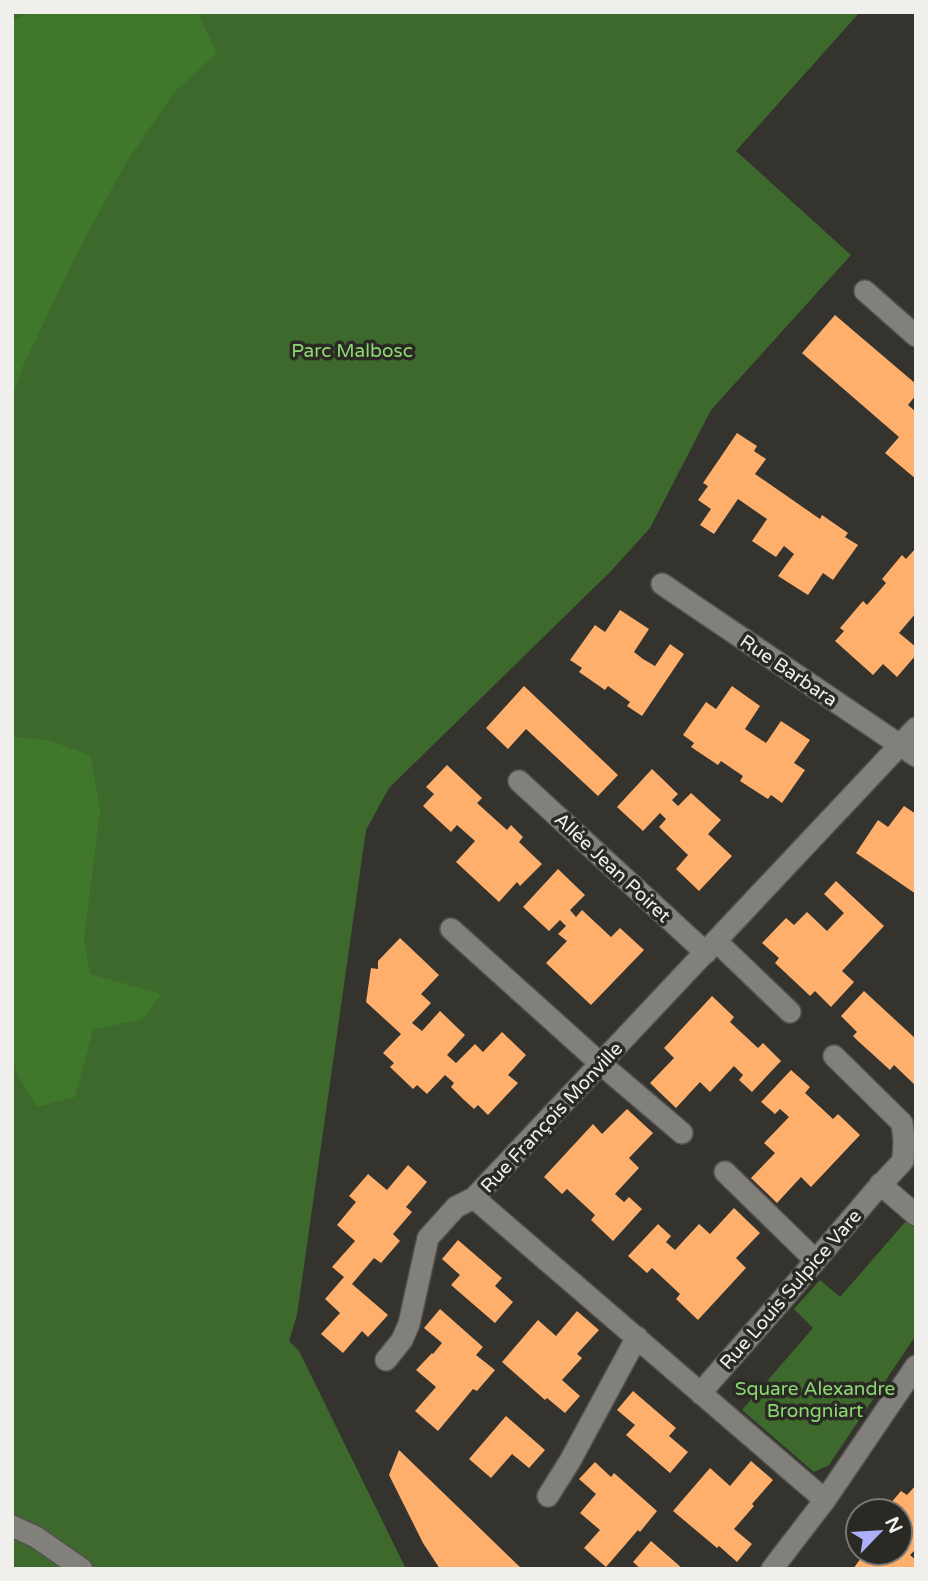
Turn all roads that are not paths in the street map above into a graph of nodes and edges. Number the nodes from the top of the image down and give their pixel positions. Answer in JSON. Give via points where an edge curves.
{"nodes":[{"id":1,"x":865,"y":291,"type":"dead end"},
{"id":2,"x":916,"y":336,"type":"edge"},
{"id":3,"x":662,"y":584,"type":"dead end"},
{"id":4,"x":916,"y":728,"type":"edge"},
{"id":5,"x":908,"y":750,"type":"edge"},
{"id":6,"x":519,"y":781,"type":"dead end"},
{"id":7,"x":451,"y":929,"type":"dead end"},
{"id":8,"x":711,"y":947,"type":"junction"},
{"id":9,"x":790,"y":1012,"type":"dead end"},
{"id":10,"x":834,"y":1056,"type":"dead end"},
{"id":11,"x":601,"y":1064,"type":"junction"},
{"id":12,"x":682,"y":1133,"type":"dead end"},
{"id":13,"x":725,"y":1172,"type":"dead end"},
{"id":14,"x":880,"y":1184,"type":"junction"},
{"id":15,"x":474,"y":1198,"type":"junction"},
{"id":16,"x":916,"y":1214,"type":"edge"},
{"id":17,"x":815,"y":1260,"type":"junction"},
{"id":18,"x":637,"y":1337,"type":"junction"},
{"id":19,"x":386,"y":1360,"type":"dead end"},
{"id":20,"x":916,"y":1366,"type":"edge"},
{"id":21,"x":701,"y":1395,"type":"junction"},
{"id":22,"x":548,"y":1496,"type":"dead end"},
{"id":23,"x":825,"y":1500,"type":"junction"},
{"id":24,"x":12,"y":1526,"type":"edge"},
{"id":25,"x":82,"y":1569,"type":"edge"},
{"id":26,"x":772,"y":1569,"type":"edge"}],
"edges":[{"from":1,"to":2,"type":"street"},
{"from":3,"to":5,"type":"street","name":"Rue Barbara"},
{"from":4,"to":5,"type":"street","name":"Rue François Monville"},
{"from":5,"to":8,"type":"street","name":"Rue François Monville","via":[[887,758]]},
{"from":6,"to":8,"type":"street","name":"Allée Jean Poiret"},
{"from":7,"to":11,"type":"street"},
{"from":8,"to":9,"type":"street","name":"Allée Jean Poiret"},
{"from":8,"to":11,"type":"street","name":"Rue François Monville"},
{"from":10,"to":14,"type":"street","via":[[902,1123],[903,1161]]},
{"from":11,"to":12,"type":"street"},
{"from":11,"to":15,"type":"street","name":"Rue François Monville"},
{"from":13,"to":17,"type":"street"},
{"from":14,"to":16,"type":"street"},
{"from":14,"to":17,"type":"street","name":"Rue Louis Sulpice Vare"},
{"from":15,"to":18,"type":"street","name":"Rue François Monville"},
{"from":15,"to":19,"type":"street","via":[[456,1207],[428,1238],[409,1324]]},
{"from":17,"to":21,"type":"street","name":"Rue Louis Sulpice Vare"},
{"from":18,"to":21,"type":"street","name":"Rue François Monville"},
{"from":18,"to":22,"type":"street"},
{"from":20,"to":23,"type":"street"},
{"from":21,"to":23,"type":"street","name":"Rue François Monville"},
{"from":23,"to":26,"type":"street"},
{"from":24,"to":25,"type":"street"}]}
